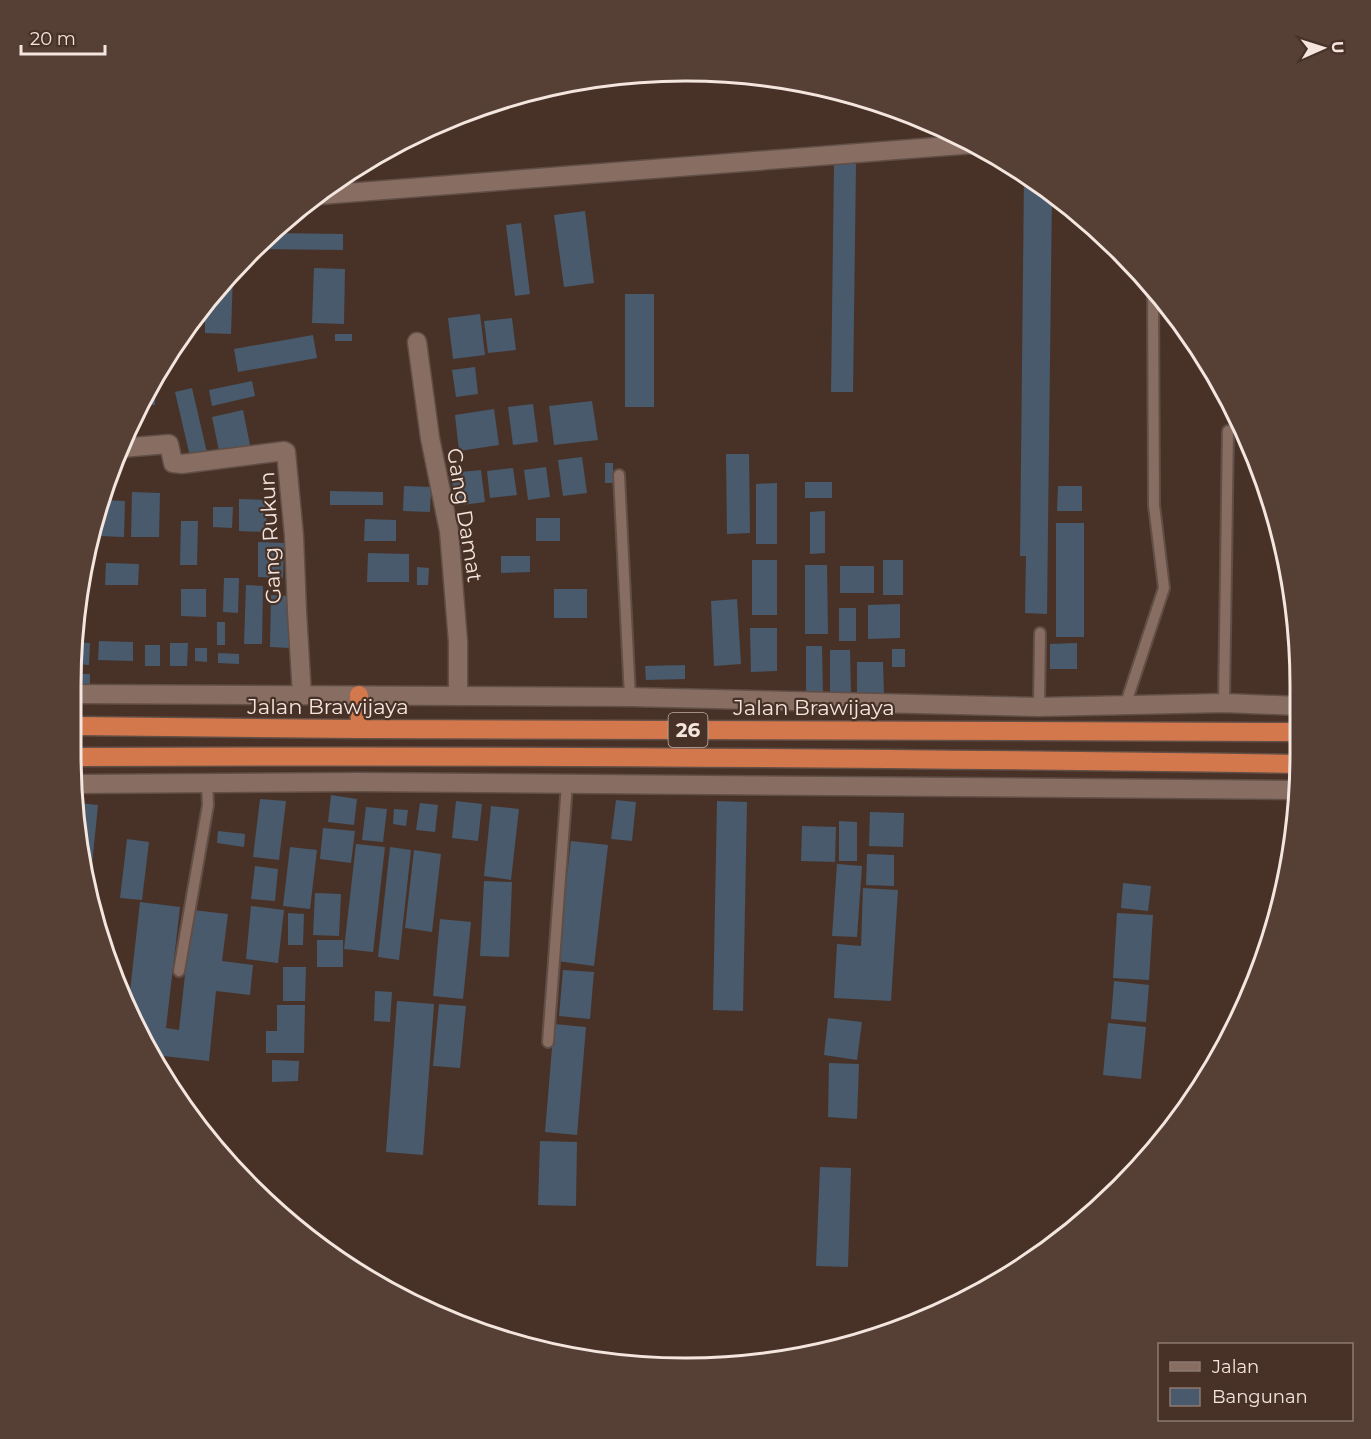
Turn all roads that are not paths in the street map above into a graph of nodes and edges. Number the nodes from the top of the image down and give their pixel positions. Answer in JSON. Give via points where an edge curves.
{"nodes":[{"id":1,"x":957,"y":145,"type":"edge"},
{"id":2,"x":335,"y":194,"type":"edge"},
{"id":3,"x":1153,"y":303,"type":"edge"},
{"id":4,"x":417,"y":342,"type":"dead end"},
{"id":5,"x":1228,"y":431,"type":"dead end"},
{"id":6,"x":130,"y":447,"type":"edge"},
{"id":7,"x":619,"y":475,"type":"dead end"},
{"id":8,"x":1040,"y":633,"type":"dead end"},
{"id":9,"x":81,"y":694,"type":"edge"},
{"id":10,"x":302,"y":695,"type":"junction"},
{"id":11,"x":359,"y":695,"type":"junction"},
{"id":12,"x":458,"y":696,"type":"junction"},
{"id":13,"x":630,"y":697,"type":"junction"},
{"id":14,"x":1224,"y":703,"type":"junction"},
{"id":15,"x":1125,"y":706,"type":"junction"},
{"id":16,"x":1290,"y":706,"type":"edge"},
{"id":17,"x":1039,"y":707,"type":"junction"},
{"id":18,"x":81,"y":726,"type":"edge"},
{"id":19,"x":360,"y":729,"type":"junction"},
{"id":20,"x":1290,"y":732,"type":"edge"},
{"id":21,"x":81,"y":757,"type":"edge"},
{"id":22,"x":1290,"y":764,"type":"edge"},
{"id":23,"x":207,"y":783,"type":"junction"},
{"id":24,"x":82,"y":784,"type":"edge"},
{"id":25,"x":567,"y":784,"type":"junction"},
{"id":26,"x":1289,"y":789,"type":"edge"},
{"id":27,"x":179,"y":971,"type":"dead end"},
{"id":28,"x":548,"y":1042,"type":"dead end"}],
"edges":[{"from":1,"to":2,"type":"street"},
{"from":3,"to":15,"type":"lane","via":[[1154,505],[1164,588]]},
{"from":4,"to":12,"type":"street","name":"Gang Damat","via":[[430,438],[449,531]]},
{"from":5,"to":14,"type":"lane"},
{"from":6,"to":10,"type":"street","name":"Gang Rukun","via":[[169,444],[173,463],[182,464],[286,452]]},
{"from":7,"to":13,"type":"lane"},
{"from":8,"to":17,"type":"lane"},
{"from":9,"to":10,"type":"street"},
{"from":10,"to":11,"type":"street"},
{"from":11,"to":12,"type":"street"},
{"from":11,"to":19,"type":"highway"},
{"from":12,"to":13,"type":"street"},
{"from":13,"to":17,"type":"street"},
{"from":14,"to":15,"type":"street"},
{"from":14,"to":16,"type":"street"},
{"from":15,"to":17,"type":"street"},
{"from":18,"to":19,"type":"highway","name":"Jalan Brawijaya","number":"26"},
{"from":19,"to":20,"type":"highway","name":"Jalan Brawijaya","number":"26"},
{"from":21,"to":22,"type":"highway","number":"26"},
{"from":23,"to":24,"type":"street"},
{"from":23,"to":25,"type":"street"},
{"from":23,"to":27,"type":"lane","via":[[208,805]]},
{"from":25,"to":26,"type":"street"},
{"from":25,"to":28,"type":"lane"}]}
